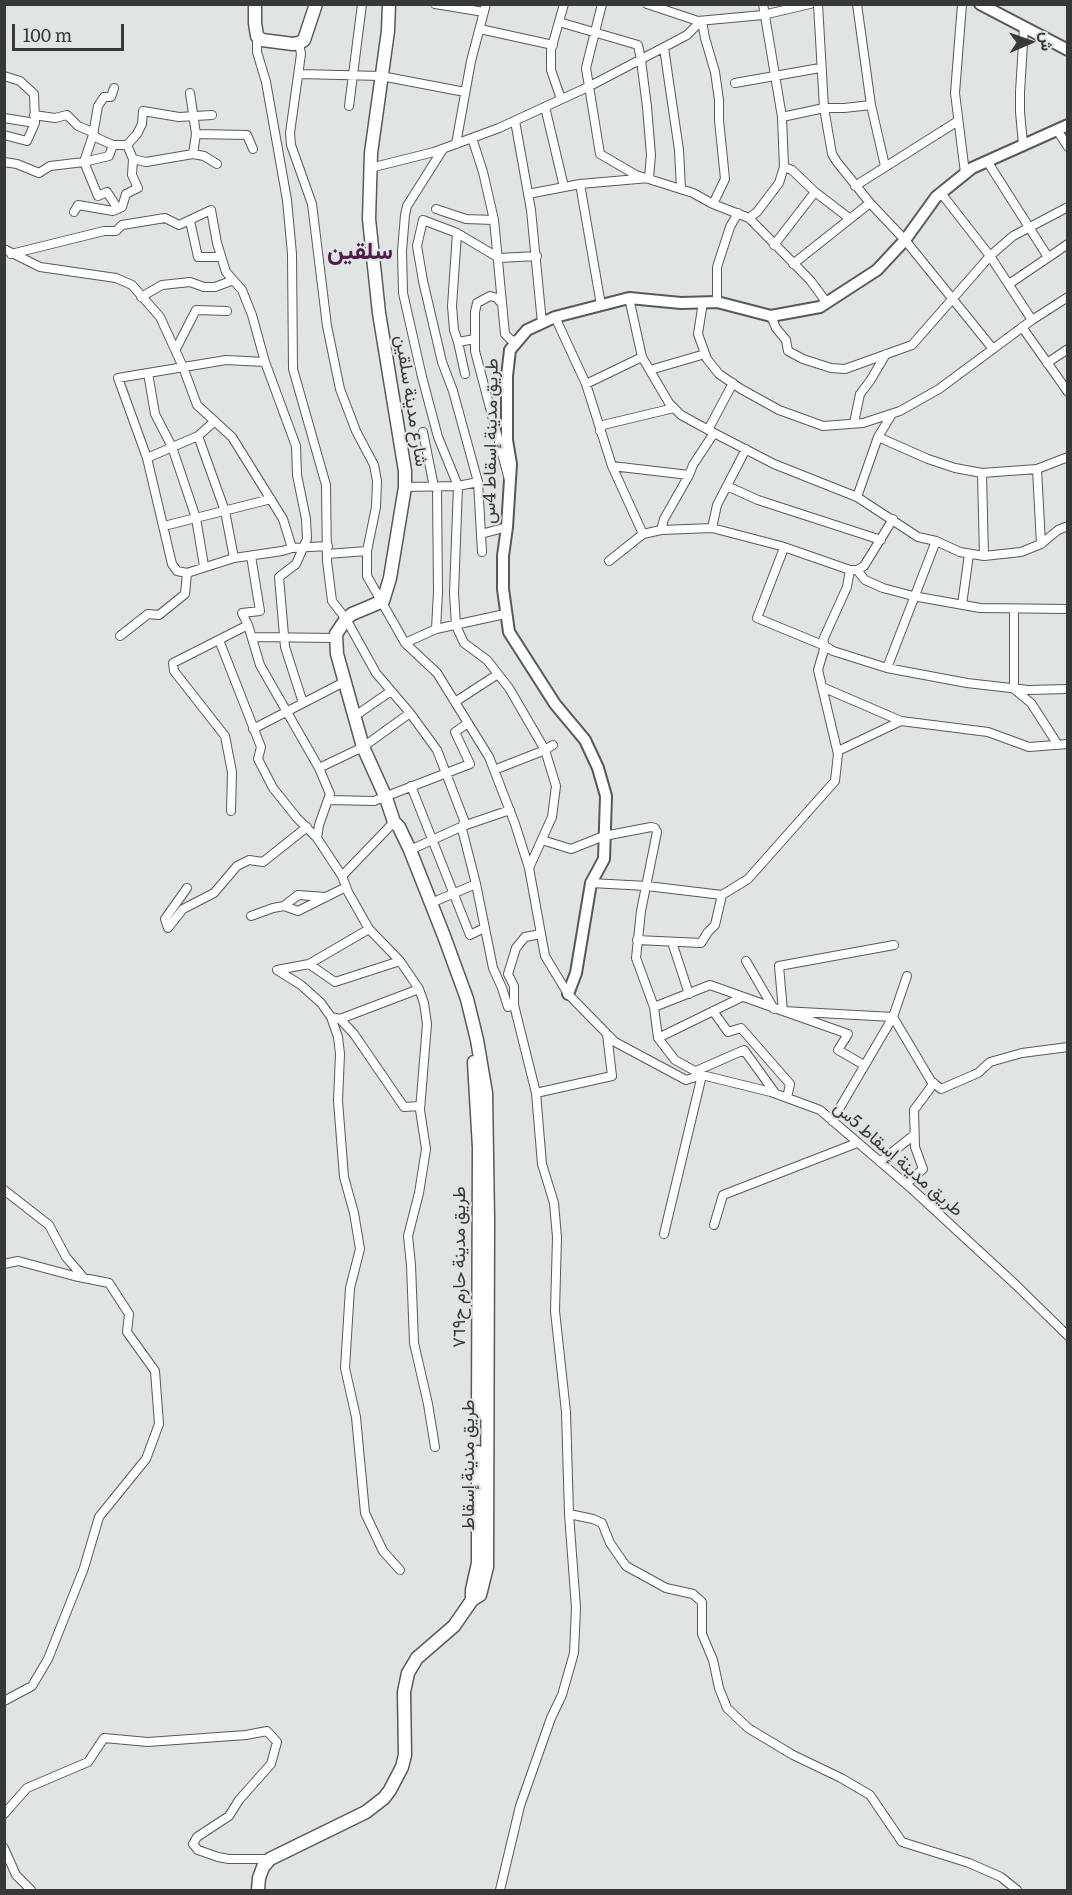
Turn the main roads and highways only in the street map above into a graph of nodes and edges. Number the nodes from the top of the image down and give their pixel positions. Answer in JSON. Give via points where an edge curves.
{"nodes":[{"id":1,"x":255,"y":4,"type":"edge"},
{"id":2,"x":316,"y":4,"type":"edge"},
{"id":3,"x":389,"y":4,"type":"edge"},
{"id":4,"x":444,"y":936,"type":"joint"},
{"id":5,"x":258,"y":1890,"type":"edge"}],
"edges":[{"from":1,"to":2,"type":"main road","via":[[257,36],[275,43],[299,43],[304,40]]},
{"from":3,"to":4,"type":"main road","name":"شارع مدينة سلقين","via":[[370,168],[369,219],[405,487],[390,578],[382,601],[352,614],[336,638],[363,747]]},
{"from":4,"to":5,"type":"main road","name":"طريق مدينة حارم ح٧٦٩","via":[[463,1003],[472,1054],[479,1148],[478,1555],[472,1600],[454,1626],[417,1658],[408,1673],[404,1692],[405,1755],[384,1798],[366,1812],[270,1859],[263,1867]]}]}
